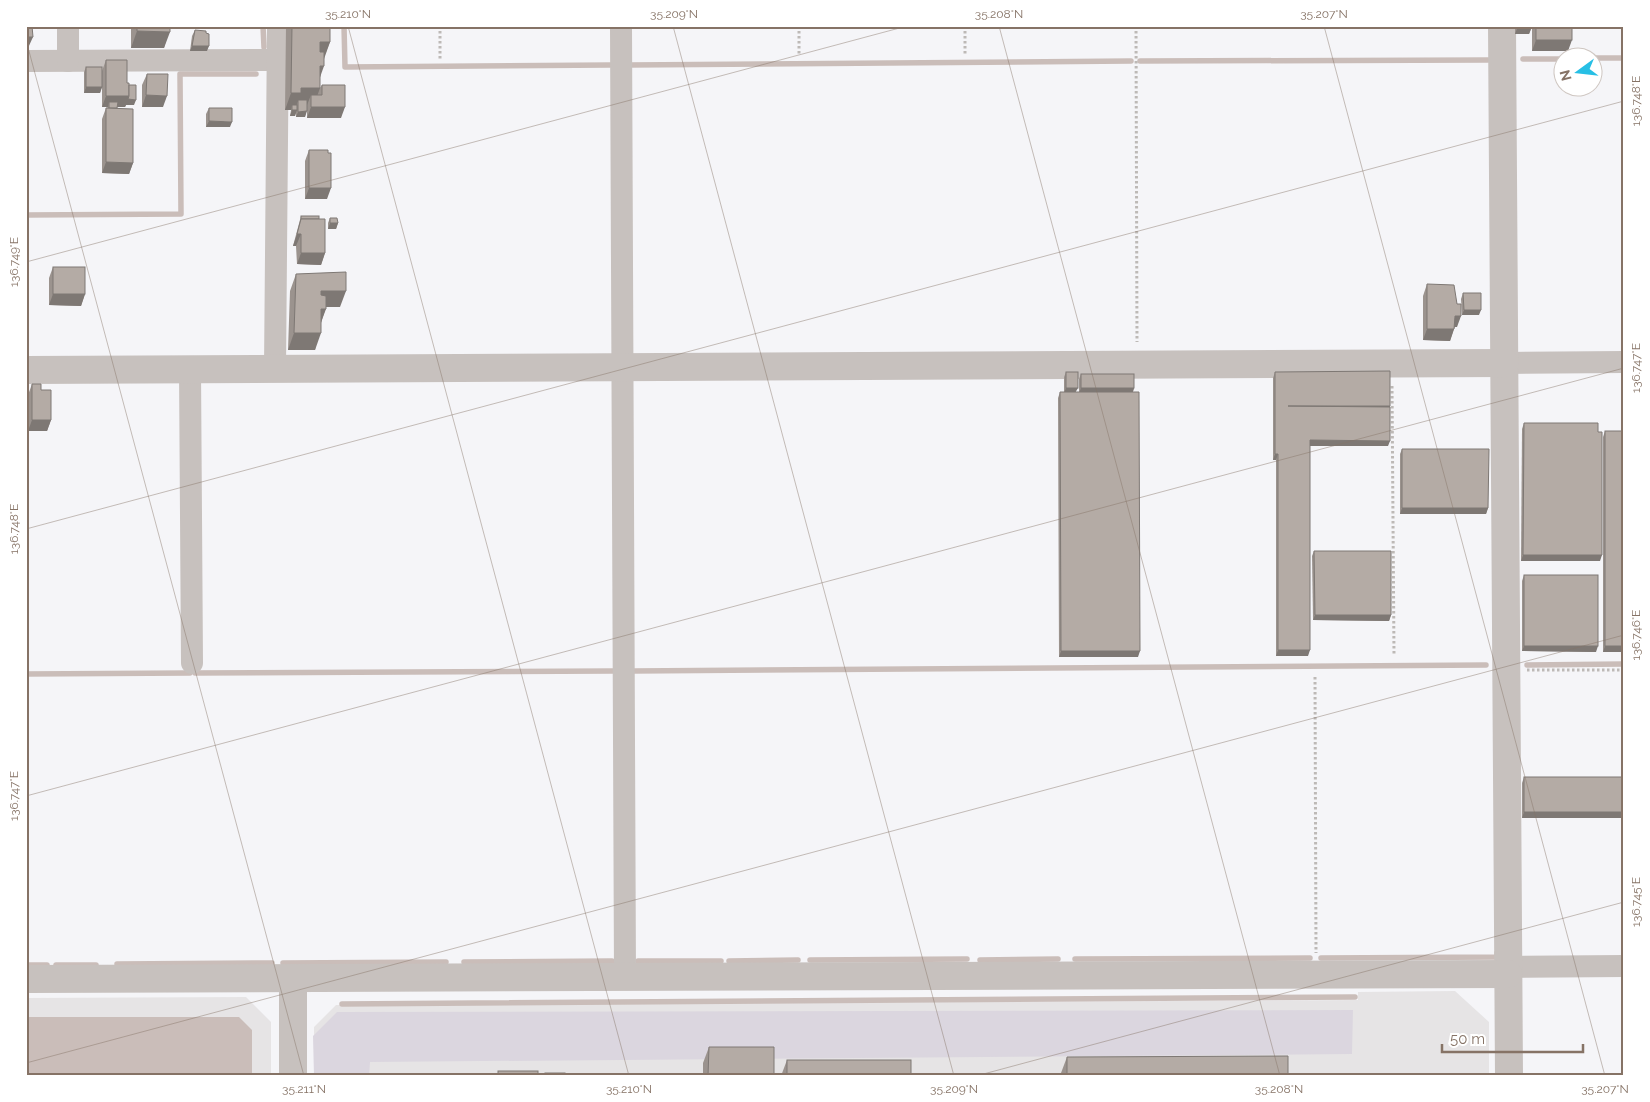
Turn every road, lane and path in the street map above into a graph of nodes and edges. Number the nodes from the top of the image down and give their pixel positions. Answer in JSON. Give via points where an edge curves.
{"nodes":[{"id":1,"x":68,"y":26,"type":"edge"},
{"id":2,"x":278,"y":26,"type":"edge"},
{"id":3,"x":440,"y":26,"type":"edge"},
{"id":4,"x":621,"y":26,"type":"edge"},
{"id":5,"x":799,"y":26,"type":"edge"},
{"id":6,"x":965,"y":26,"type":"edge"},
{"id":7,"x":1136,"y":26,"type":"edge"},
{"id":8,"x":1502,"y":26,"type":"edge"},
{"id":9,"x":965,"y":55,"type":"dead end"},
{"id":10,"x":799,"y":56,"type":"dead end"},
{"id":11,"x":440,"y":59,"type":"dead end"},
{"id":12,"x":277,"y":60,"type":"junction"},
{"id":13,"x":26,"y":61,"type":"edge"},
{"id":14,"x":68,"y":61,"type":"junction"},
{"id":15,"x":1624,"y":362,"type":"edge"},
{"id":16,"x":1505,"y":363,"type":"junction"},
{"id":17,"x":1392,"y":364,"type":"junction"},
{"id":18,"x":1137,"y":365,"type":"junction"},
{"id":19,"x":623,"y":368,"type":"junction"},
{"id":20,"x":190,"y":369,"type":"junction"},
{"id":21,"x":275,"y":369,"type":"junction"},
{"id":22,"x":26,"y":370,"type":"edge"},
{"id":23,"x":1394,"y":655,"type":"dead end"},
{"id":24,"x":192,"y":663,"type":"dead end"},
{"id":25,"x":1507,"y":670,"type":"junction"},
{"id":26,"x":1624,"y":670,"type":"edge"},
{"id":27,"x":1315,"y":676,"type":"dead end"},
{"id":28,"x":1624,"y":966,"type":"edge"},
{"id":29,"x":1508,"y":970,"type":"junction"},
{"id":30,"x":1316,"y":974,"type":"junction"},
{"id":31,"x":626,"y":977,"type":"junction"},
{"id":32,"x":293,"y":978,"type":"junction"},
{"id":33,"x":26,"y":979,"type":"edge"},
{"id":34,"x":294,"y":1076,"type":"edge"},
{"id":35,"x":1509,"y":1076,"type":"edge"}],
"edges":[{"from":1,"to":14,"type":"street"},
{"from":2,"to":12,"type":"street"},
{"from":3,"to":11,"type":"path"},
{"from":4,"to":19,"type":"street"},
{"from":5,"to":10,"type":"path"},
{"from":6,"to":9,"type":"path"},
{"from":7,"to":18,"type":"path"},
{"from":8,"to":16,"type":"street"},
{"from":12,"to":14,"type":"street"},
{"from":12,"to":21,"type":"street"},
{"from":13,"to":14,"type":"street"},
{"from":15,"to":16,"type":"street"},
{"from":16,"to":17,"type":"street"},
{"from":16,"to":25,"type":"street"},
{"from":17,"to":18,"type":"street"},
{"from":17,"to":23,"type":"path"},
{"from":18,"to":19,"type":"street"},
{"from":19,"to":21,"type":"street"},
{"from":19,"to":31,"type":"street"},
{"from":20,"to":21,"type":"street"},
{"from":20,"to":22,"type":"street"},
{"from":20,"to":24,"type":"street"},
{"from":25,"to":26,"type":"path"},
{"from":25,"to":29,"type":"street"},
{"from":27,"to":30,"type":"path"},
{"from":28,"to":29,"type":"street"},
{"from":29,"to":30,"type":"street"},
{"from":29,"to":35,"type":"street"},
{"from":30,"to":31,"type":"street"},
{"from":31,"to":32,"type":"street"},
{"from":32,"to":33,"type":"street"},
{"from":32,"to":34,"type":"street"}]}
